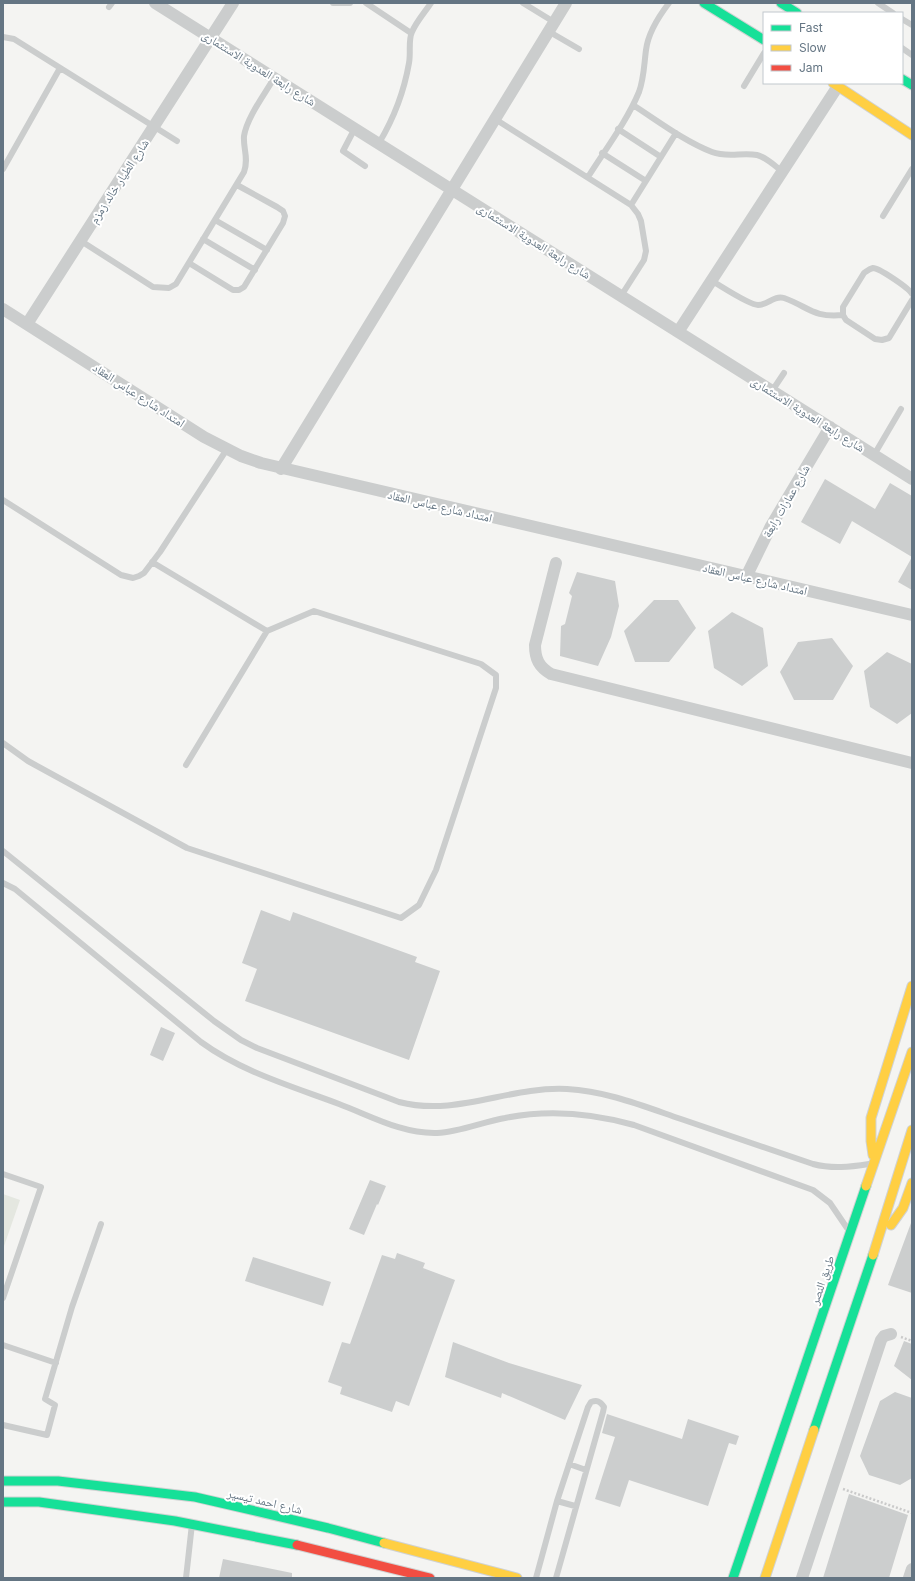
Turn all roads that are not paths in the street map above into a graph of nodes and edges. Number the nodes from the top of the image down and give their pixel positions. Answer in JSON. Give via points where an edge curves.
{"nodes":[{"id":1,"x":155,"y":3,"type":"edge"},
{"id":2,"x":233,"y":3,"type":"edge"},
{"id":3,"x":333,"y":3,"type":"edge"},
{"id":4,"x":350,"y":3,"type":"edge"},
{"id":5,"x":366,"y":3,"type":"edge"},
{"id":6,"x":431,"y":3,"type":"edge"},
{"id":7,"x":523,"y":3,"type":"edge"},
{"id":8,"x":566,"y":3,"type":"edge"},
{"id":9,"x":669,"y":3,"type":"edge"},
{"id":10,"x":704,"y":3,"type":"edge"},
{"id":11,"x":781,"y":3,"type":"edge"},
{"id":12,"x":878,"y":3,"type":"edge"},
{"id":13,"x":795,"y":12,"type":"edge"},
{"id":14,"x":892,"y":12,"type":"edge"},
{"id":15,"x":903,"y":20,"type":"edge"},
{"id":16,"x":912,"y":25,"type":"edge"},
{"id":17,"x":551,"y":26,"type":"junction"},
{"id":18,"x":411,"y":33,"type":"junction"},
{"id":19,"x":3,"y":37,"type":"edge"},
{"id":20,"x":211,"y":38,"type":"junction"},
{"id":21,"x":763,"y":39,"type":"edge"},
{"id":22,"x":579,"y":49,"type":"dead end"},
{"id":23,"x":903,"y":49,"type":"edge"},
{"id":24,"x":912,"y":55,"type":"edge"},
{"id":25,"x":763,"y":56,"type":"edge"},
{"id":26,"x":60,"y":68,"type":"junction"},
{"id":27,"x":274,"y":78,"type":"junction"},
{"id":28,"x":903,"y":80,"type":"edge"},
{"id":29,"x":836,"y":85,"type":"edge"},
{"id":30,"x":912,"y":85,"type":"edge"},
{"id":31,"x":744,"y":86,"type":"dead end"},
{"id":32,"x":633,"y":105,"type":"junction"},
{"id":33,"x":495,"y":119,"type":"junction"},
{"id":34,"x":154,"y":126,"type":"junction"},
{"id":35,"x":355,"y":128,"type":"junction"},
{"id":36,"x":618,"y":129,"type":"junction"},
{"id":37,"x":676,"y":133,"type":"junction"},
{"id":38,"x":912,"y":135,"type":"edge"},
{"id":39,"x":177,"y":141,"type":"dead end"},
{"id":40,"x":378,"y":143,"type":"junction"},
{"id":41,"x":602,"y":154,"type":"junction"},
{"id":42,"x":661,"y":157,"type":"junction"},
{"id":43,"x":365,"y":166,"type":"dead end"},
{"id":44,"x":3,"y":167,"type":"edge"},
{"id":45,"x":912,"y":169,"type":"edge"},
{"id":46,"x":783,"y":172,"type":"junction"},
{"id":47,"x":588,"y":177,"type":"junction"},
{"id":48,"x":646,"y":181,"type":"junction"},
{"id":49,"x":237,"y":185,"type":"junction"},
{"id":50,"x":452,"y":189,"type":"junction"},
{"id":51,"x":631,"y":205,"type":"junction"},
{"id":52,"x":882,"y":216,"type":"dead end"},
{"id":53,"x":215,"y":220,"type":"junction"},
{"id":54,"x":203,"y":239,"type":"junction"},
{"id":55,"x":81,"y":240,"type":"junction"},
{"id":56,"x":267,"y":250,"type":"junction"},
{"id":57,"x":189,"y":263,"type":"junction"},
{"id":58,"x":255,"y":270,"type":"junction"},
{"id":59,"x":712,"y":281,"type":"junction"},
{"id":60,"x":912,"y":294,"type":"edge"},
{"id":61,"x":621,"y":296,"type":"junction"},
{"id":62,"x":912,"y":300,"type":"edge"},
{"id":63,"x":3,"y":309,"type":"edge"},
{"id":64,"x":843,"y":315,"type":"junction"},
{"id":65,"x":27,"y":324,"type":"junction"},
{"id":66,"x":678,"y":332,"type":"junction"},
{"id":67,"x":784,"y":373,"type":"dead end"},
{"id":68,"x":772,"y":391,"type":"junction"},
{"id":69,"x":902,"y":409,"type":"dead end"},
{"id":70,"x":830,"y":427,"type":"junction"},
{"id":71,"x":227,"y":449,"type":"junction"},
{"id":72,"x":874,"y":455,"type":"junction"},
{"id":73,"x":282,"y":469,"type":"junction"},
{"id":74,"x":912,"y":479,"type":"edge"},
{"id":75,"x":3,"y":500,"type":"edge"},
{"id":76,"x":152,"y":562,"type":"junction"},
{"id":77,"x":556,"y":563,"type":"dead end"},
{"id":78,"x":746,"y":577,"type":"junction"},
{"id":79,"x":912,"y":615,"type":"edge"},
{"id":80,"x":267,"y":631,"type":"junction"},
{"id":81,"x":3,"y":743,"type":"edge"},
{"id":82,"x":912,"y":764,"type":"edge"},
{"id":83,"x":186,"y":765,"type":"dead end"},
{"id":84,"x":3,"y":851,"type":"edge"},
{"id":85,"x":3,"y":883,"type":"edge"},
{"id":86,"x":912,"y":986,"type":"edge"},
{"id":87,"x":912,"y":1052,"type":"edge"},
{"id":88,"x":912,"y":1130,"type":"edge"},
{"id":89,"x":875,"y":1164,"type":"junction"},
{"id":90,"x":3,"y":1174,"type":"edge"},
{"id":91,"x":912,"y":1182,"type":"edge"},
{"id":92,"x":101,"y":1224,"type":"dead end"},
{"id":93,"x":851,"y":1234,"type":"junction"},
{"id":94,"x":878,"y":1239,"type":"junction"},
{"id":95,"x":3,"y":1298,"type":"edge"},
{"id":96,"x":891,"y":1334,"type":"dead end"},
{"id":97,"x":3,"y":1345,"type":"edge"},
{"id":98,"x":56,"y":1363,"type":"junction"},
{"id":99,"x":3,"y":1425,"type":"edge"},
{"id":100,"x":569,"y":1464,"type":"junction"},
{"id":101,"x":586,"y":1470,"type":"junction"},
{"id":102,"x":3,"y":1481,"type":"edge"},
{"id":103,"x":558,"y":1501,"type":"junction"},
{"id":104,"x":3,"y":1502,"type":"edge"},
{"id":105,"x":177,"y":1502,"type":"junction"},
{"id":106,"x":575,"y":1506,"type":"junction"},
{"id":107,"x":175,"y":1521,"type":"junction"},
{"id":108,"x":192,"y":1524,"type":"junction"},
{"id":109,"x":325,"y":1539,"type":"junction"},
{"id":110,"x":912,"y":1569,"type":"edge"},
{"id":111,"x":186,"y":1578,"type":"edge"},
{"id":112,"x":430,"y":1578,"type":"edge"},
{"id":113,"x":517,"y":1578,"type":"edge"},
{"id":114,"x":536,"y":1578,"type":"edge"},
{"id":115,"x":556,"y":1578,"type":"edge"},
{"id":116,"x":733,"y":1578,"type":"edge"},
{"id":117,"x":765,"y":1578,"type":"edge"},
{"id":118,"x":802,"y":1578,"type":"edge"},
{"id":119,"x":909,"y":1578,"type":"edge"}],
"edges":[{"from":1,"to":20,"type":"street","name":"شارع رابعة العدوية الاستثمارى"},
{"from":2,"to":20,"type":"street","name":"شارع الطيار خالد زمزم"},
{"from":3,"to":4,"type":"lane"},
{"from":5,"to":18,"type":"lane"},
{"from":6,"to":18,"type":"lane"},
{"from":7,"to":17,"type":"lane"},
{"from":8,"to":17,"type":"street"},
{"from":9,"to":32,"type":"lane","via":[[650,34],[643,79]]},
{"from":10,"to":21,"type":"main road","via":[[726,13]]},
{"from":11,"to":13,"type":"main road"},
{"from":12,"to":14,"type":"lane"},
{"from":15,"to":16,"type":"lane"},
{"from":17,"to":22,"type":"lane"},
{"from":17,"to":33,"type":"street"},
{"from":18,"to":40,"type":"lane","via":[[410,57],[399,105]]},
{"from":19,"to":26,"type":"lane","via":[[14,39]]},
{"from":20,"to":27,"type":"street","name":"شارع رابعة العدوية الاستثمارى"},
{"from":20,"to":34,"type":"street","name":"شارع الطيار خالد زمزم"},
{"from":23,"to":24,"type":"lane"},
{"from":25,"to":31,"type":"lane"},
{"from":26,"to":34,"type":"lane"},
{"from":26,"to":44,"type":"lane"},
{"from":27,"to":35,"type":"street","name":"شارع رابعة العدوية الاستثمارى"},
{"from":27,"to":49,"type":"lane","via":[[246,127],[244,142],[247,164]]},
{"from":28,"to":30,"type":"main road"},
{"from":29,"to":38,"type":"main road"},
{"from":29,"to":46,"type":"street"},
{"from":32,"to":36,"type":"lane"},
{"from":32,"to":37,"type":"lane"},
{"from":33,"to":47,"type":"lane"},
{"from":33,"to":50,"type":"street"},
{"from":34,"to":39,"type":"lane"},
{"from":34,"to":55,"type":"street","name":"شارع الطيار خالد زمزم"},
{"from":35,"to":40,"type":"street","name":"شارع رابعة العدوية الاستثمارى"},
{"from":35,"to":43,"type":"lane","via":[[342,150]]},
{"from":36,"to":41,"type":"lane"},
{"from":36,"to":42,"type":"lane"},
{"from":37,"to":42,"type":"lane"},
{"from":37,"to":46,"type":"lane","via":[[722,155],[759,155]]},
{"from":40,"to":50,"type":"street","name":"شارع رابعة العدوية الاستثمارى"},
{"from":41,"to":47,"type":"lane"},
{"from":41,"to":48,"type":"lane"},
{"from":42,"to":48,"type":"lane"},
{"from":45,"to":52,"type":"lane"},
{"from":46,"to":59,"type":"street"},
{"from":47,"to":51,"type":"lane"},
{"from":48,"to":51,"type":"lane"},
{"from":49,"to":53,"type":"lane"},
{"from":49,"to":56,"type":"lane","via":[[285,214],[285,219]]},
{"from":50,"to":61,"type":"street","name":"شارع رابعة العدوية الاستثمارى"},
{"from":50,"to":73,"type":"street"},
{"from":51,"to":61,"type":"lane","via":[[641,221],[645,255]]},
{"from":53,"to":54,"type":"lane"},
{"from":53,"to":56,"type":"lane"},
{"from":54,"to":57,"type":"lane"},
{"from":54,"to":58,"type":"lane"},
{"from":55,"to":57,"type":"lane","via":[[152,287],[169,288],[176,284]]},
{"from":55,"to":65,"type":"street","name":"شارع الطيار خالد زمزم"},
{"from":56,"to":58,"type":"lane"},
{"from":57,"to":58,"type":"lane","via":[[236,290],[244,287]]},
{"from":59,"to":64,"type":"lane","via":[[756,305],[781,298],[814,313]]},
{"from":59,"to":66,"type":"street"},
{"from":60,"to":64,"type":"lane","via":[[877,269],[869,269],[843,307]]},
{"from":61,"to":66,"type":"street","name":"شارع رابعة العدوية الاستثمارى"},
{"from":62,"to":64,"type":"lane","via":[[891,335],[885,339],[875,339],[846,320]]},
{"from":63,"to":65,"type":"street","name":"امتداد شارع عباس العقاد"},
{"from":65,"to":71,"type":"street","name":"امتداد شارع عباس العقاد","via":[[204,437]]},
{"from":66,"to":68,"type":"street","name":"شارع رابعة العدوية الاستثمارى"},
{"from":67,"to":68,"type":"lane"},
{"from":68,"to":70,"type":"street","name":"شارع رابعة العدوية الاستثمارى"},
{"from":69,"to":72,"type":"lane"},
{"from":70,"to":72,"type":"street","name":"شارع رابعة العدوية الاستثمارى"},
{"from":70,"to":78,"type":"street","name":"شارع عمارات رابعة","via":[[771,526]]},
{"from":71,"to":73,"type":"street","name":"امتداد شارع عباس العقاد","via":[[254,461]]},
{"from":71,"to":76,"type":"lane"},
{"from":72,"to":74,"type":"street","name":"شارع رابعة العدوية الاستثمارى"},
{"from":73,"to":78,"type":"street","name":"امتداد شارع عباس العقاد"},
{"from":75,"to":76,"type":"lane","via":[[127,577],[144,573]]},
{"from":76,"to":80,"type":"lane"},
{"from":77,"to":82,"type":"street","via":[[535,645],[538,662],[551,674]]},
{"from":78,"to":79,"type":"street","name":"امتداد شارع عباس العقاد"},
{"from":80,"to":81,"type":"lane","via":[[314,611],[481,664],[496,675],[496,688],[436,870],[420,905],[401,918],[188,848],[28,761]]},
{"from":80,"to":83,"type":"lane"},
{"from":84,"to":89,"type":"lane","via":[[241,1040],[399,1102],[436,1107],[543,1090],[583,1090],[620,1098],[822,1166],[843,1168]]},
{"from":85,"to":93,"type":"lane","via":[[15,889],[201,1042],[246,1069],[389,1124],[420,1132],[448,1132],[504,1118],[548,1112],[613,1119],[813,1190],[830,1203]]},
{"from":86,"to":89,"type":"main road","name":"طريق النصر","via":[[872,1118],[871,1141]]},
{"from":87,"to":89,"type":"main road"},
{"from":88,"to":94,"type":"main road"},
{"from":89,"to":93,"type":"main road","name":"طريق النصر"},
{"from":90,"to":95,"type":"lane","via":[[41,1187]]},
{"from":91,"to":94,"type":"main road","via":[[903,1208]]},
{"from":92,"to":98,"type":"lane","via":[[72,1307]]},
{"from":93,"to":116,"type":"main road","name":"طريق النصر"},
{"from":94,"to":117,"type":"main road"},
{"from":96,"to":118,"type":"street","via":[[881,1340]]},
{"from":97,"to":98,"type":"lane"},
{"from":98,"to":99,"type":"lane","via":[[45,1399],[55,1405],[47,1435]]},
{"from":100,"to":101,"type":"lane"},
{"from":100,"to":101,"type":"lane","via":[[588,1407],[596,1400],[604,1407]]},
{"from":100,"to":103,"type":"lane"},
{"from":101,"to":106,"type":"lane"},
{"from":102,"to":105,"type":"main road","name":"شارع احمد تيسير","via":[[58,1481]]},
{"from":103,"to":106,"type":"lane"},
{"from":103,"to":114,"type":"lane"},
{"from":104,"to":107,"type":"main road","name":"شارع احمد تيسير","via":[[39,1502]]},
{"from":105,"to":107,"type":"main road"},
{"from":105,"to":109,"type":"main road","name":"شارع احمد تيسير"},
{"from":106,"to":115,"type":"lane"},
{"from":107,"to":108,"type":"main road","name":"شارع احمد تيسير"},
{"from":108,"to":109,"type":"main road","name":"شارع احمد تيسير","via":[[260,1536]]},
{"from":108,"to":111,"type":"lane"},
{"from":109,"to":112,"type":"main road","name":"شارع احمد تيسير"},
{"from":109,"to":113,"type":"main road","name":"شارع احمد تيسير"},
{"from":110,"to":119,"type":"street"}]}
